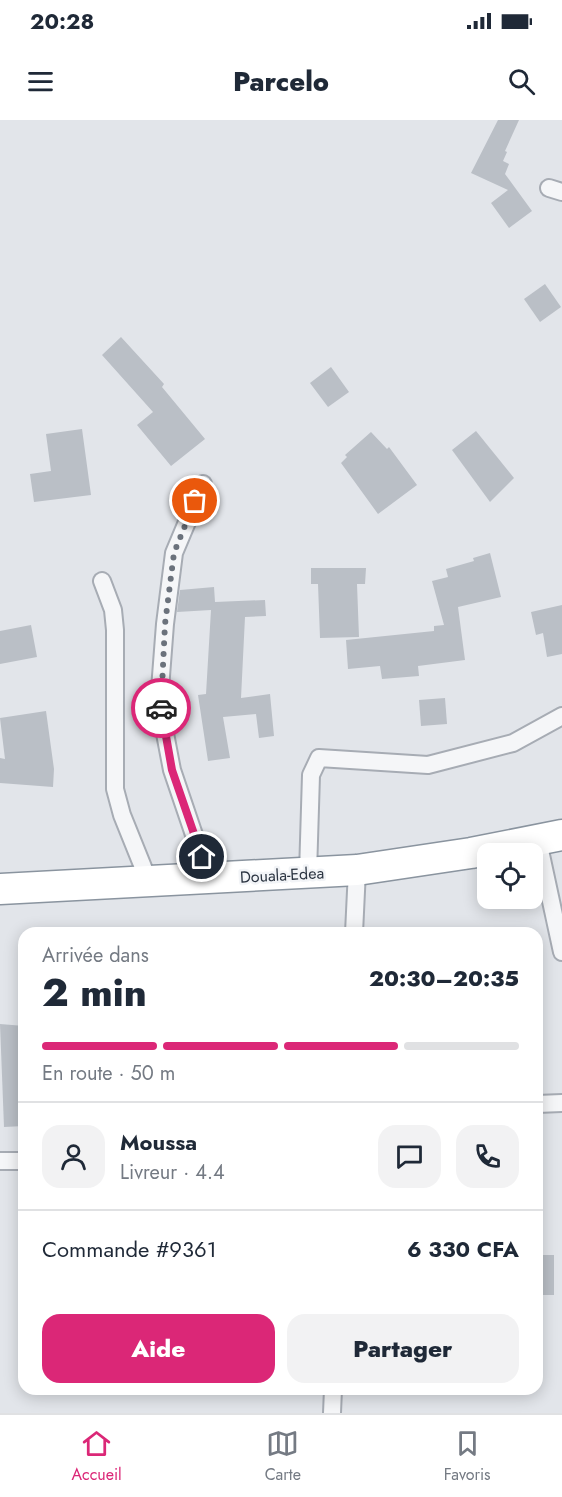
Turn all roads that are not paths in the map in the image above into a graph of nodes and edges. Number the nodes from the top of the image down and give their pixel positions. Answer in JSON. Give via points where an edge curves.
{"nodes":[{"id":1,"x":203,"y":484,"type":"dead end"},
{"id":2,"x":102,"y":581,"type":"dead end"},
{"id":3,"x":562,"y":716,"type":"edge"},
{"id":4,"x":550,"y":838,"type":"edge"},
{"id":5,"x":357,"y":870,"type":"junction"},
{"id":6,"x":308,"y":873,"type":"junction"},
{"id":7,"x":209,"y":879,"type":"junction"},
{"id":8,"x":149,"y":882,"type":"junction"},
{"id":9,"x":0,"y":889,"type":"edge"},
{"id":10,"x":354,"y":927,"type":"edge"},
{"id":11,"x":562,"y":952,"type":"edge"},
{"id":12,"x":562,"y":1103,"type":"edge"},
{"id":13,"x":543,"y":1104,"type":"edge"},
{"id":14,"x":0,"y":1161,"type":"edge"},
{"id":15,"x":18,"y":1161,"type":"edge"},
{"id":16,"x":333,"y":1395,"type":"edge"},
{"id":17,"x":332,"y":1413,"type":"edge"}],
"edges":[{"from":1,"to":7,"type":"street","via":[[174,553],[159,702],[172,770]]},
{"from":2,"to":8,"type":"street","via":[[113,609],[115,630],[115,789]]},
{"from":3,"to":6,"type":"street","via":[[513,743],[428,765],[319,758],[311,775]]},
{"from":4,"to":5,"type":"highway","name":"Douala-Edea"},
{"from":4,"to":11,"type":"street"},
{"from":5,"to":6,"type":"highway","name":"Douala-Edea"},
{"from":5,"to":10,"type":"street"},
{"from":6,"to":7,"type":"highway","name":"Douala-Edea"},
{"from":7,"to":8,"type":"highway","name":"Douala-Edea"},
{"from":8,"to":9,"type":"highway","name":"Douala-Edea"},
{"from":12,"to":13,"type":"street"},
{"from":14,"to":15,"type":"street"},
{"from":16,"to":17,"type":"street"}]}
